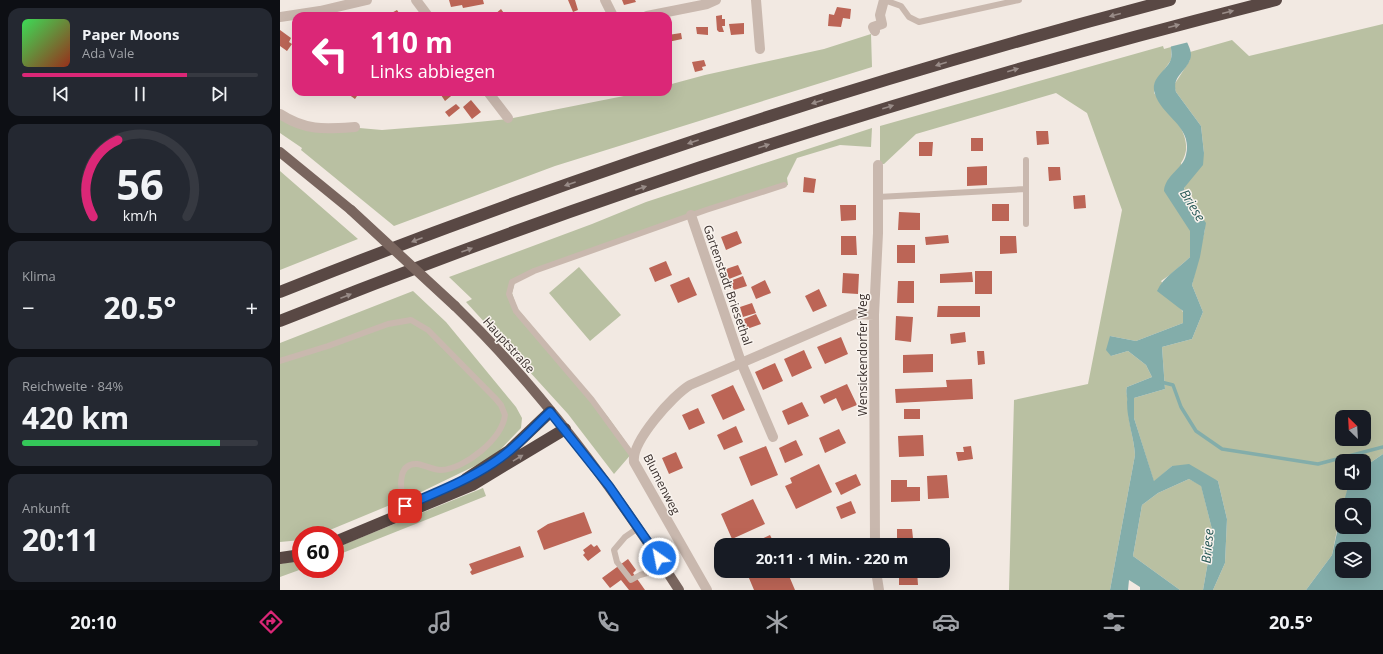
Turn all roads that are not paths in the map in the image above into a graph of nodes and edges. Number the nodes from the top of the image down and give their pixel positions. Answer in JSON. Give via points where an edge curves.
{"nodes":[{"id":1,"x":367,"y":0,"type":"edge"},
{"id":2,"x":416,"y":0,"type":"edge"},
{"id":3,"x":605,"y":0,"type":"edge"},
{"id":4,"x":716,"y":0,"type":"edge"},
{"id":5,"x":756,"y":0,"type":"edge"},
{"id":6,"x":884,"y":0,"type":"edge"},
{"id":7,"x":1019,"y":0,"type":"edge"},
{"id":8,"x":1170,"y":0,"type":"edge"},
{"id":9,"x":1276,"y":0,"type":"edge"},
{"id":10,"x":313,"y":12,"type":"edge"},
{"id":11,"x":425,"y":12,"type":"edge"},
{"id":12,"x":612,"y":12,"type":"edge"},
{"id":13,"x":667,"y":12,"type":"edge"},
{"id":14,"x":292,"y":15,"type":"edge"},
{"id":15,"x":280,"y":17,"type":"edge"},
{"id":16,"x":875,"y":31,"type":"dead end"},
{"id":17,"x":760,"y":49,"type":"dead end"},
{"id":18,"x":491,"y":96,"type":"edge"},
{"id":19,"x":280,"y":114,"type":"edge"},
{"id":20,"x":508,"y":118,"type":"dead end"},
{"id":21,"x":355,"y":127,"type":"dead end"},
{"id":22,"x":280,"y":152,"type":"edge"},
{"id":23,"x":1026,"y":160,"type":"dead end"},
{"id":24,"x":878,"y":165,"type":"dead end"},
{"id":25,"x":784,"y":185,"type":"dead end"},
{"id":26,"x":1026,"y":189,"type":"junction"},
{"id":27,"x":878,"y":197,"type":"junction"},
{"id":28,"x":691,"y":215,"type":"junction"},
{"id":29,"x":1026,"y":224,"type":"dead end"},
{"id":30,"x":314,"y":279,"type":"junction"},
{"id":31,"x":280,"y":286,"type":"edge"},
{"id":32,"x":280,"y":292,"type":"edge"},
{"id":33,"x":309,"y":310,"type":"junction"},
{"id":34,"x":874,"y":315,"type":"junction"},
{"id":35,"x":280,"y":321,"type":"edge"},
{"id":36,"x":280,"y":326,"type":"edge"},
{"id":37,"x":280,"y":361,"type":"edge"},
{"id":38,"x":741,"y":362,"type":"junction"},
{"id":39,"x":550,"y":412,"type":"junction"},
{"id":40,"x":565,"y":429,"type":"junction"},
{"id":41,"x":773,"y":437,"type":"dead end"},
{"id":42,"x":633,"y":456,"type":"junction"},
{"id":43,"x":405,"y":506,"type":"junction"},
{"id":44,"x":638,"y":528,"type":"junction"},
{"id":45,"x":344,"y":532,"type":"edge"},
{"id":46,"x":344,"y":538,"type":"edge"},
{"id":47,"x":875,"y":538,"type":"edge"},
{"id":48,"x":292,"y":549,"type":"edge"},
{"id":49,"x":280,"y":551,"type":"edge"},
{"id":50,"x":292,"y":556,"type":"edge"},
{"id":51,"x":280,"y":558,"type":"edge"},
{"id":52,"x":665,"y":568,"type":"junction"},
{"id":53,"x":877,"y":578,"type":"edge"},
{"id":54,"x":679,"y":590,"type":"edge"},
{"id":55,"x":707,"y":590,"type":"edge"},
{"id":56,"x":879,"y":590,"type":"edge"}],
"edges":[{"from":1,"to":10,"type":"street"},
{"from":2,"to":11,"type":"street"},
{"from":3,"to":12,"type":"street"},
{"from":4,"to":13,"type":"street"},
{"from":5,"to":17,"type":"street"},
{"from":6,"to":7,"type":"lane","via":[[901,6],[909,17],[919,22]]},
{"from":6,"to":16,"type":"street","via":[[880,15],[882,24],[873,27]]},
{"from":8,"to":30,"type":"highway","one_way":true,"via":[[936,65],[699,140],[506,206]]},
{"from":33,"to":9,"type":"highway","one_way":true,"via":[[581,208],[742,153],[967,83]]},
{"from":14,"to":15,"type":"street"},
{"from":18,"to":20,"type":"street"},
{"from":19,"to":21,"type":"street","via":[[313,128]]},
{"from":22,"to":39,"type":"main road","name":"Hauptstraße","bridge":true,"via":[[351,210],[455,306]]},
{"from":23,"to":26,"type":"lane"},
{"from":24,"to":27,"type":"street","name":"Wensickendorfer Weg"},
{"from":25,"to":28,"type":"lane"},
{"from":26,"to":27,"type":"lane"},
{"from":26,"to":29,"type":"lane"},
{"from":27,"to":34,"type":"street","name":"Wensickendorfer Weg"},
{"from":28,"to":38,"type":"street","name":"Gartenstadt Briesethal"},
{"from":28,"to":42,"type":"lane","via":[[521,276],[512,282],[510,288],[509,294],[516,311],[592,400]]},
{"from":30,"to":31,"type":"highway"},
{"from":30,"to":32,"type":"highway"},
{"from":33,"to":35,"type":"highway"},
{"from":33,"to":36,"type":"highway"},
{"from":34,"to":38,"type":"street","name":"Blumenweg","via":[[855,314]]},
{"from":34,"to":47,"type":"street","name":"Wensickendorfer Weg"},
{"from":37,"to":43,"type":"lane","via":[[384,325],[411,320],[428,330],[495,398],[505,415],[499,432],[479,453],[449,469],[440,470],[418,464],[409,466],[402,474],[401,481]]},
{"from":38,"to":41,"type":"street"},
{"from":38,"to":42,"type":"street","name":"Blumenweg","via":[[679,392],[661,410]]},
{"from":39,"to":40,"type":"main road","name":"Hauptstraße"},
{"from":39,"to":43,"type":"highway","via":[[494,463],[462,481]]},
{"from":40,"to":44,"type":"main road","name":"Hauptstraße"},
{"from":46,"to":40,"type":"highway","one_way":true,"via":[[472,485]]},
{"from":42,"to":55,"type":"street","name":"Blumenweg","via":[[641,475]]},
{"from":43,"to":45,"type":"highway"},
{"from":44,"to":52,"type":"main road","name":"Hauptstraße"},
{"from":44,"to":52,"type":"lane","via":[[614,550],[617,562],[630,580]]},
{"from":48,"to":49,"type":"highway"},
{"from":50,"to":51,"type":"highway"},
{"from":52,"to":54,"type":"main road","name":"Hauptstraße"},
{"from":53,"to":56,"type":"street"}]}
